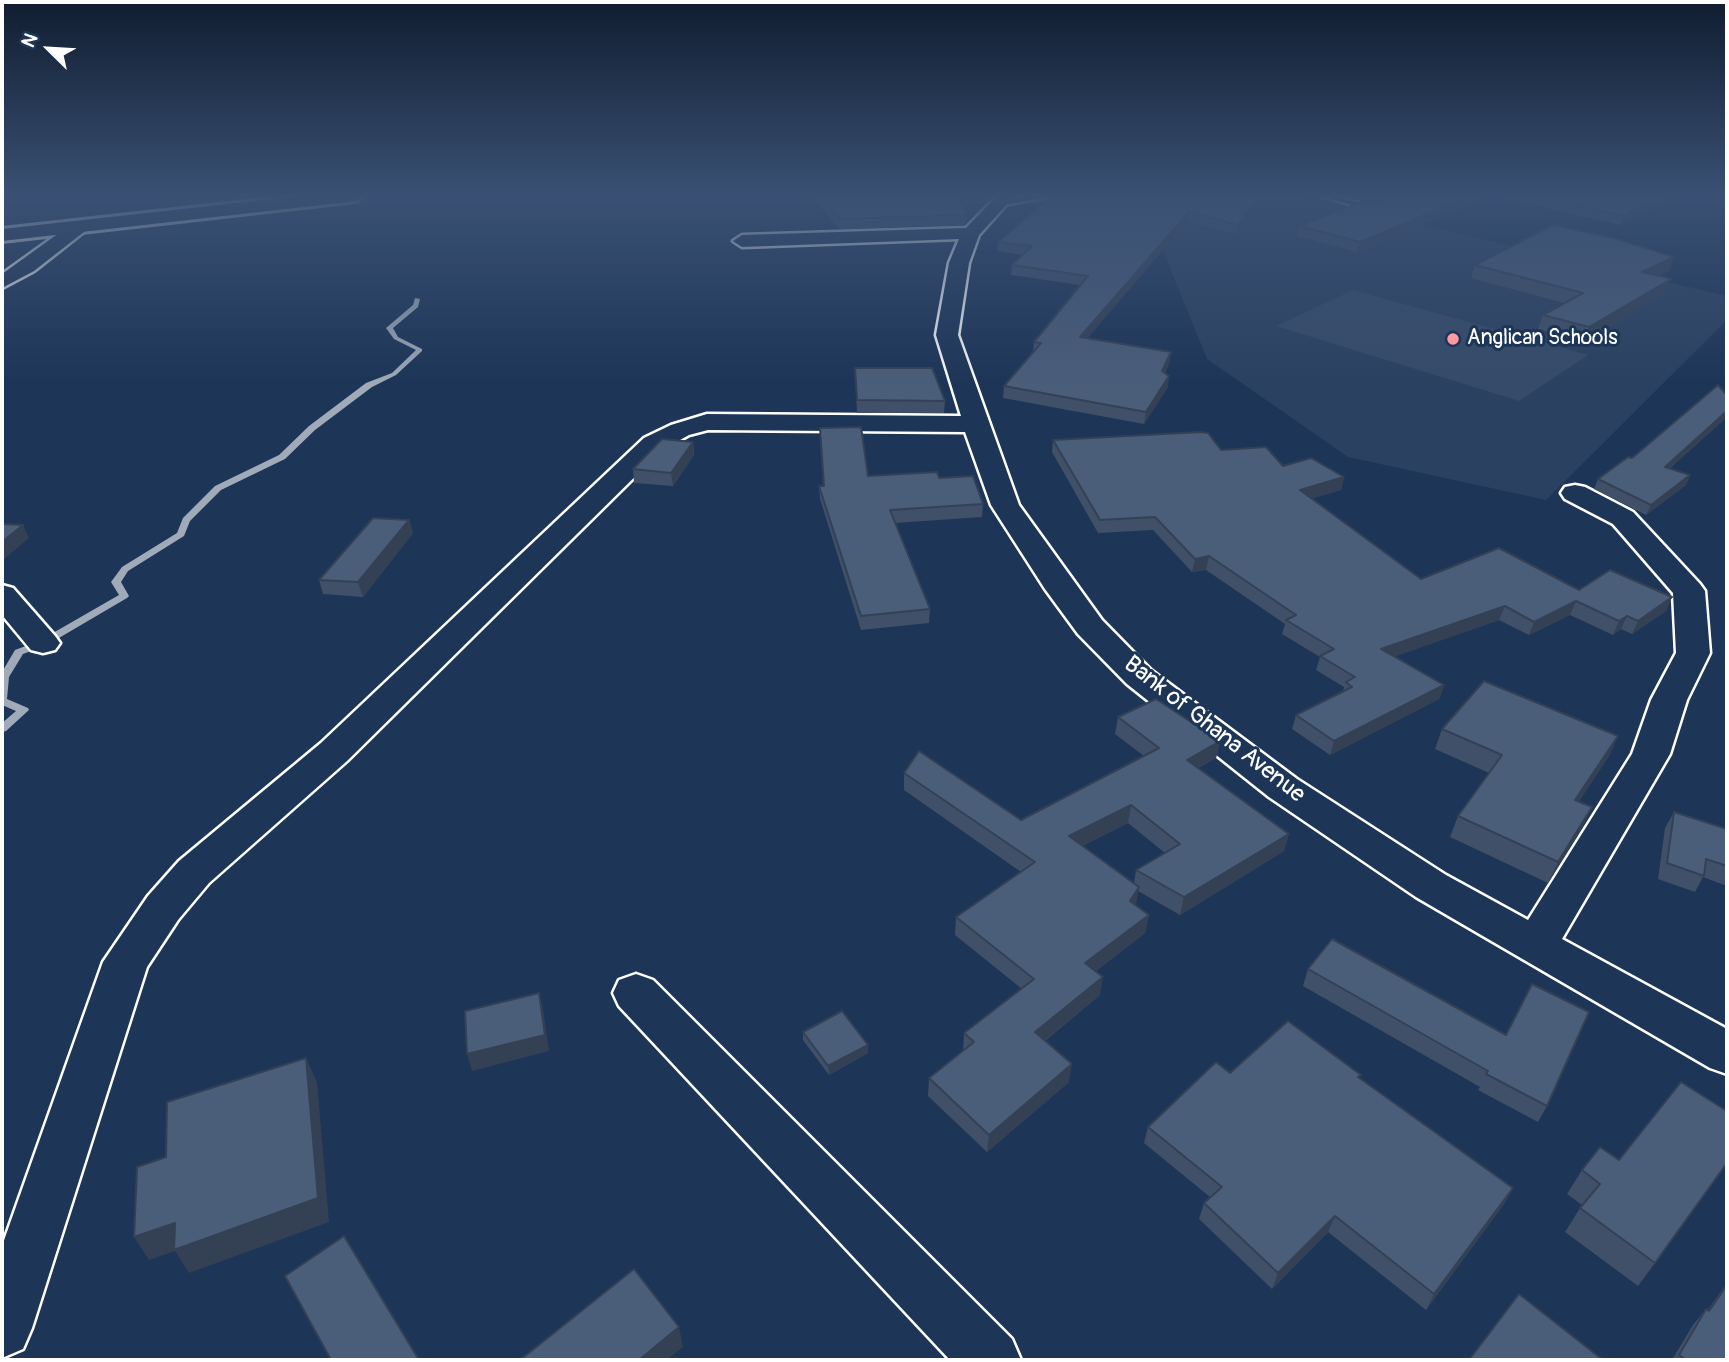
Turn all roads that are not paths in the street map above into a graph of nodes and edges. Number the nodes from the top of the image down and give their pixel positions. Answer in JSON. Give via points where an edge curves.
{"nodes":[{"id":1,"x":38,"y":259,"type":"edge"},
{"id":2,"x":961,"y":259,"type":"edge"},
{"id":3,"x":27,"y":267,"type":"junction"},
{"id":4,"x":2,"y":274,"type":"edge"},
{"id":5,"x":2,"y":282,"type":"edge"},
{"id":6,"x":976,"y":424,"type":"junction"},
{"id":7,"x":1575,"y":493,"type":"dead end"},
{"id":8,"x":2,"y":595,"type":"edge"},
{"id":9,"x":43,"y":643,"type":"dead end"},
{"id":10,"x":1535,"y":946,"type":"junction"},
{"id":11,"x":636,"y":993,"type":"dead end"},
{"id":12,"x":1727,"y":1053,"type":"edge"},
{"id":13,"x":2,"y":1328,"type":"edge"},
{"id":14,"x":991,"y":1360,"type":"edge"}],
"edges":[{"from":1,"to":3,"type":"street"},
{"from":2,"to":6,"type":"street","name":"Bank of Ghana Avenue","via":[[947,335]]},
{"from":3,"to":4,"type":"street"},
{"from":3,"to":5,"type":"street"},
{"from":6,"to":10,"type":"street","name":"Bank of Ghana Avenue","via":[[1005,506],[1083,617],[1139,677],[1283,788],[1431,886]]},
{"from":6,"to":13,"type":"street","via":[[707,422],[680,429],[634,462],[334,752],[194,872],[163,908],[126,962]]},
{"from":7,"to":10,"type":"street","via":[[1623,518],[1689,591],[1693,653],[1669,700],[1651,754]]},
{"from":8,"to":9,"type":"street"},
{"from":10,"to":12,"type":"street","name":"Bank of Ghana Avenue"},
{"from":11,"to":14,"type":"street"}]}
